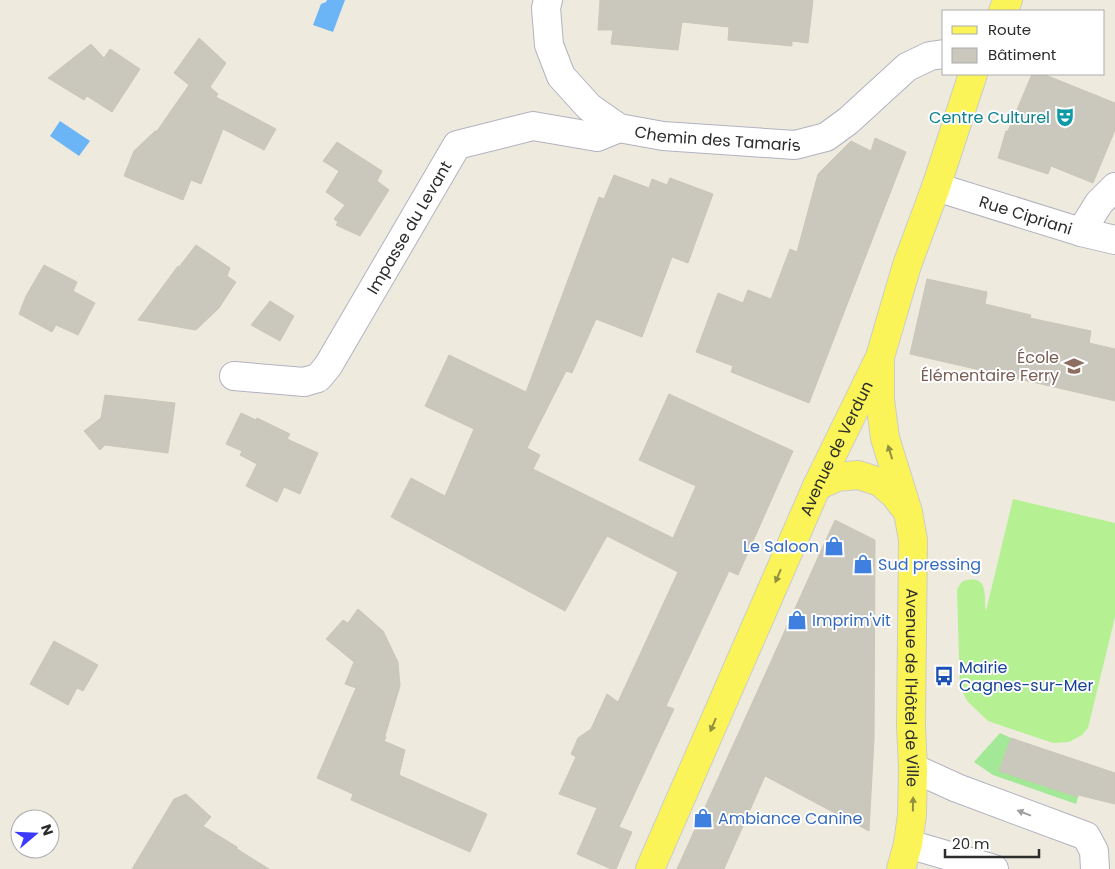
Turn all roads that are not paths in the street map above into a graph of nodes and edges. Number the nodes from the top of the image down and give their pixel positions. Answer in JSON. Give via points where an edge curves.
{"nodes":[{"id":1,"x":548,"y":0,"type":"edge"},
{"id":2,"x":942,"y":54,"type":"edge"},
{"id":3,"x":973,"y":75,"type":"edge"},
{"id":4,"x":619,"y":128,"type":"junction"},
{"id":5,"x":936,"y":187,"type":"junction"},
{"id":6,"x":1115,"y":187,"type":"edge"},
{"id":7,"x":1081,"y":232,"type":"junction"},
{"id":8,"x":1115,"y":240,"type":"edge"},
{"id":9,"x":880,"y":357,"type":"junction"},
{"id":10,"x":234,"y":376,"type":"dead end"},
{"id":11,"x":817,"y":486,"type":"junction"},
{"id":12,"x":908,"y":512,"type":"junction"},
{"id":13,"x":913,"y":768,"type":"junction"},
{"id":14,"x":904,"y":856,"type":"edge"},
{"id":15,"x":650,"y":869,"type":"edge"},
{"id":16,"x":994,"y":869,"type":"edge"},
{"id":17,"x":1095,"y":869,"type":"edge"}],
"edges":[{"from":1,"to":4,"type":"street","name":"Chemin des Tamaris","via":[[550,45],[561,76],[590,107]]},
{"from":2,"to":4,"type":"street","name":"Chemin des Tamaris","via":[[907,67],[826,137],[796,145],[663,136]]},
{"from":3,"to":5,"type":"main road","name":"Avenue de Verdun"},
{"from":4,"to":10,"type":"street","name":"Impasse du Levant","via":[[597,137],[533,126],[457,145],[318,378],[304,382]]},
{"from":5,"to":7,"type":"street","name":"Rue Cipriani"},
{"from":5,"to":9,"type":"main road","name":"Avenue de Verdun","via":[[907,265]]},
{"from":6,"to":7,"type":"street","via":[[1099,203]]},
{"from":7,"to":8,"type":"street","name":"Rue Cipriani"},
{"from":9,"to":11,"type":"main road","name":"Avenue de Verdun"},
{"from":12,"to":9,"type":"main road","name":"Avenue de l'Hôtel de Ville","one_way":true,"via":[[886,438],[880,400]]},
{"from":11,"to":12,"type":"main road","via":[[837,477],[858,475],[880,482]]},
{"from":11,"to":15,"type":"main road","name":"Avenue de Verdun","one_way":true},
{"from":12,"to":13,"type":"main road","name":"Avenue de l'Hôtel de Ville","via":[[912,540]]},
{"from":14,"to":13,"type":"main road","name":"Avenue de l'Hôtel de Ville","one_way":true,"via":[[912,815]]},
{"from":17,"to":13,"type":"street","one_way":true,"via":[[1094,851],[1086,836],[957,788]]},
{"from":14,"to":16,"type":"street"}]}
